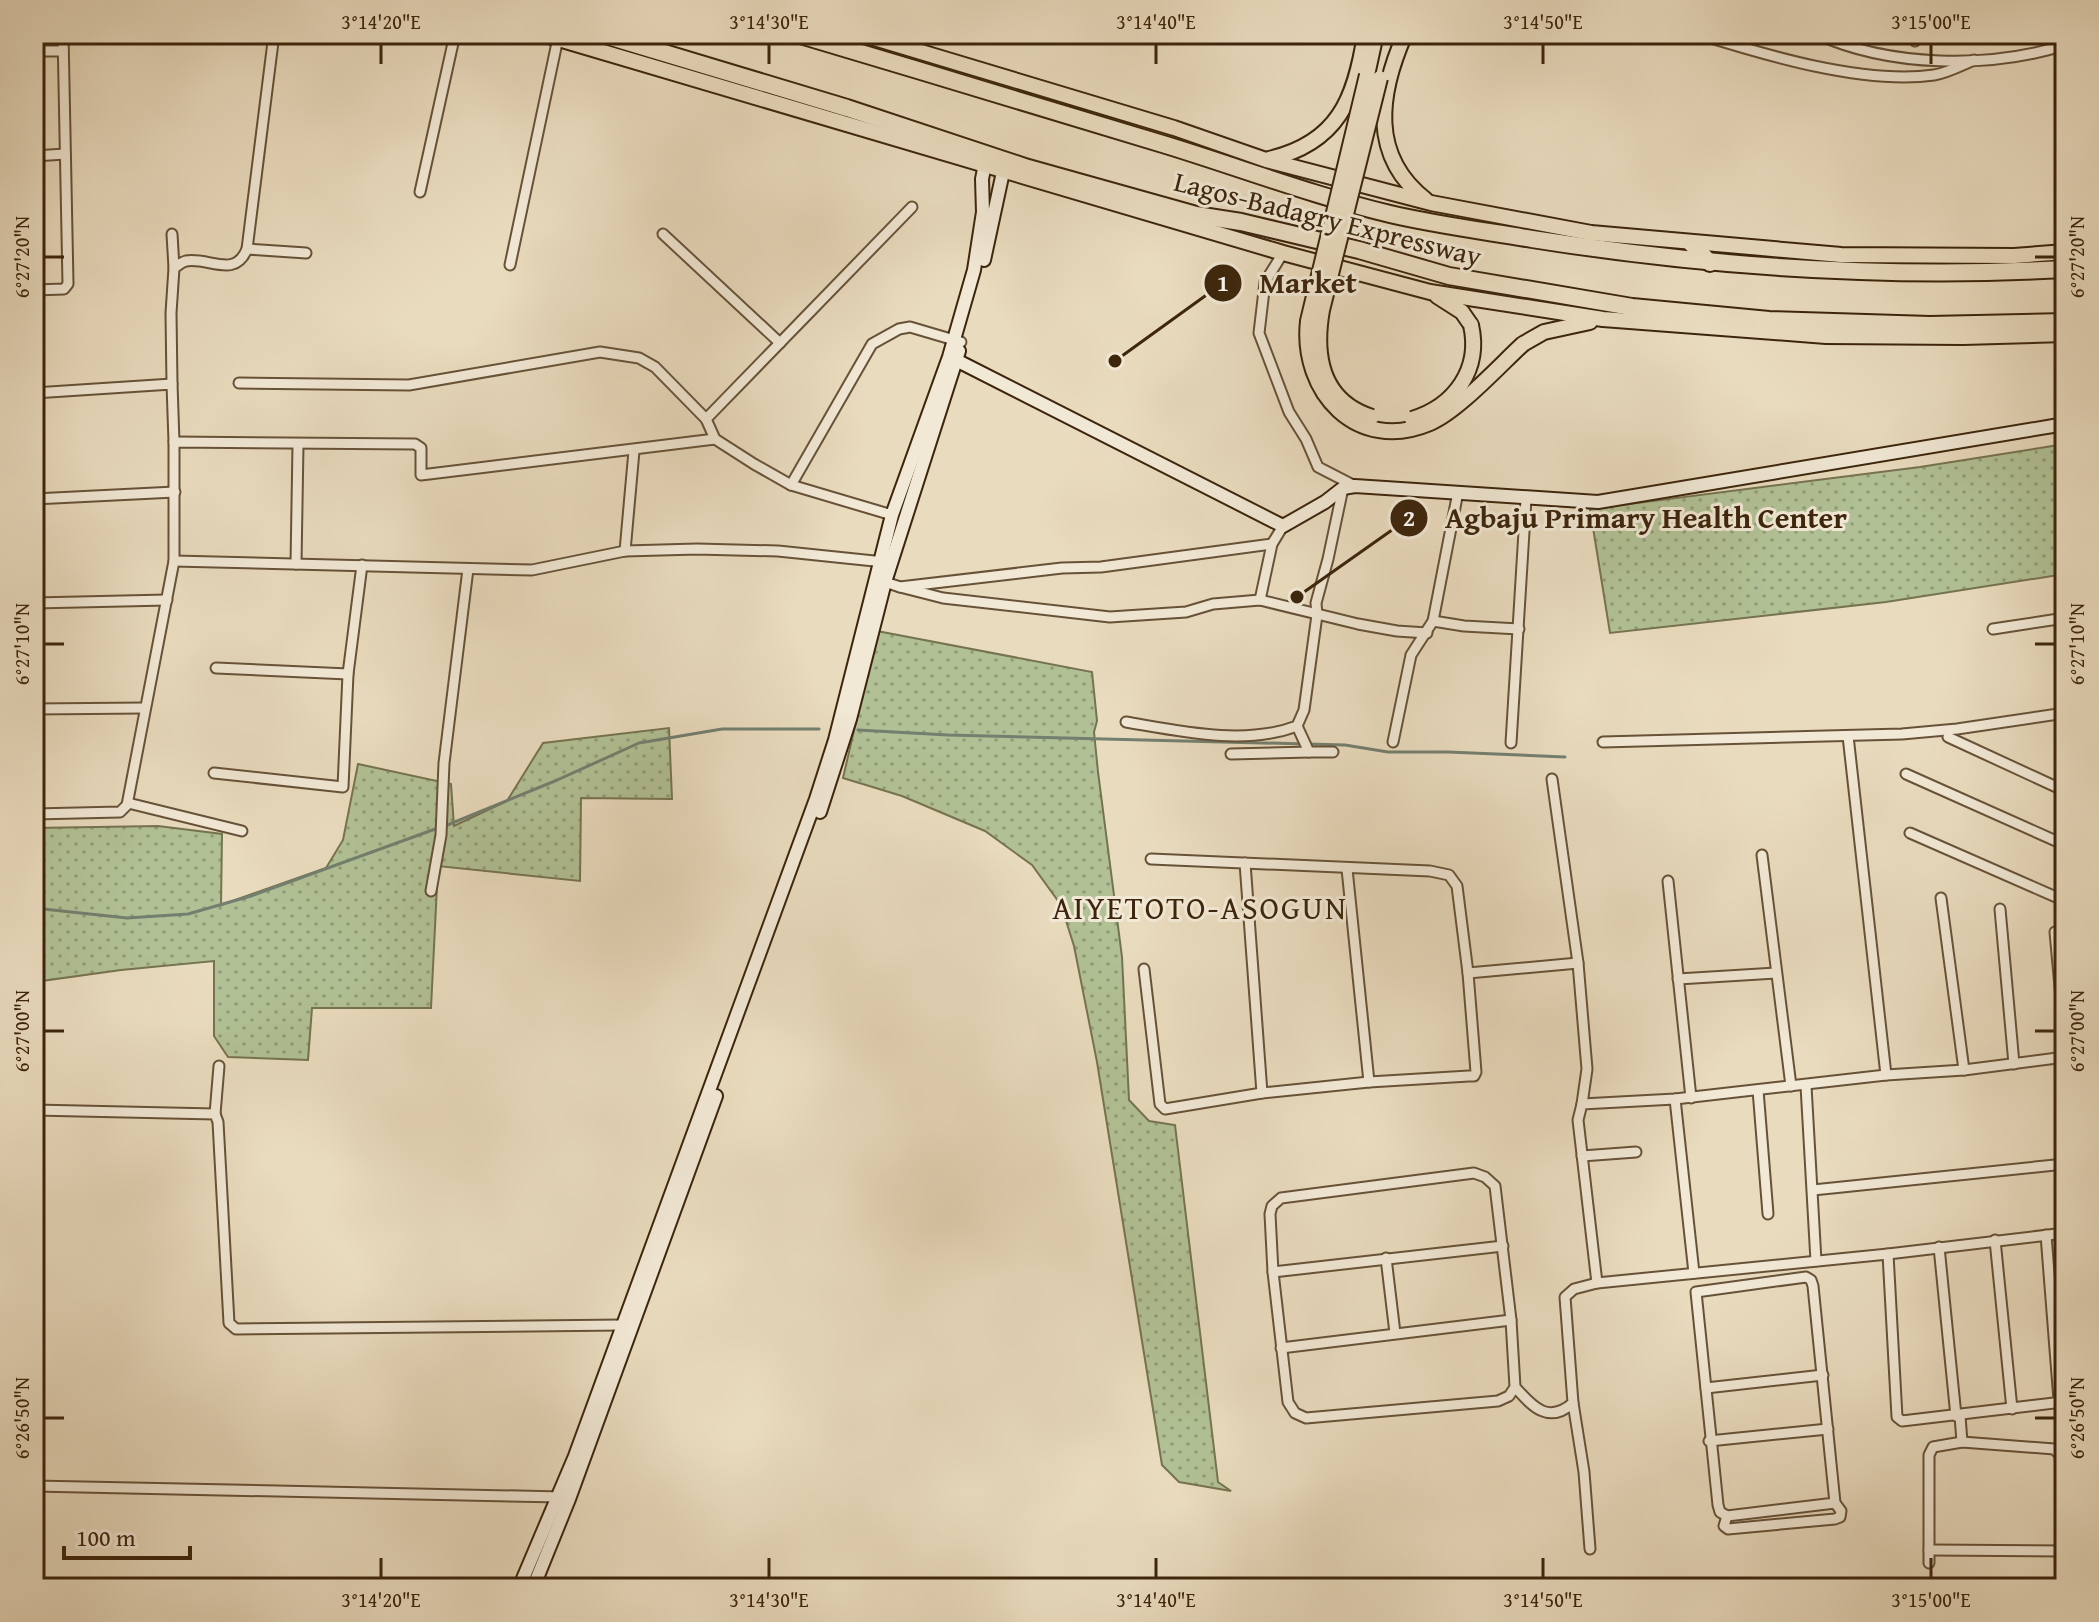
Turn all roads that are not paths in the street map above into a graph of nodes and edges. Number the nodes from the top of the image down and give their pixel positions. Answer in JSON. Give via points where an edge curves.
{"nodes":[{"id":1,"x":63,"y":34,"type":"edge"},
{"id":2,"x":274,"y":34,"type":"edge"},
{"id":3,"x":455,"y":34,"type":"edge"},
{"id":4,"x":542,"y":34,"type":"edge"},
{"id":5,"x":601,"y":34,"type":"edge"},
{"id":6,"x":797,"y":34,"type":"edge"},
{"id":7,"x":861,"y":34,"type":"edge"},
{"id":8,"x":1365,"y":34,"type":"edge"},
{"id":9,"x":1376,"y":34,"type":"edge"},
{"id":10,"x":1395,"y":34,"type":"edge"},
{"id":11,"x":1405,"y":34,"type":"edge"},
{"id":12,"x":1698,"y":34,"type":"edge"},
{"id":13,"x":1817,"y":34,"type":"edge"},
{"id":14,"x":558,"y":38,"type":"junction"},
{"id":15,"x":2065,"y":45,"type":"edge"},
{"id":16,"x":34,"y":51,"type":"edge"},
{"id":17,"x":63,"y":51,"type":"junction"},
{"id":18,"x":1974,"y":60,"type":"junction"},
{"id":19,"x":1374,"y":77,"type":"junction"},
{"id":20,"x":65,"y":154,"type":"junction"},
{"id":21,"x":34,"y":156,"type":"edge"},
{"id":22,"x":1266,"y":160,"type":"junction"},
{"id":23,"x":985,"y":164,"type":"junction"},
{"id":24,"x":1003,"y":172,"type":"junction"},
{"id":25,"x":420,"y":192,"type":"dead end"},
{"id":26,"x":1431,"y":203,"type":"junction"},
{"id":27,"x":912,"y":207,"type":"dead end"},
{"id":28,"x":172,"y":234,"type":"dead end"},
{"id":29,"x":663,"y":234,"type":"dead end"},
{"id":30,"x":1691,"y":243,"type":"junction"},
{"id":31,"x":247,"y":249,"type":"junction"},
{"id":32,"x":2065,"y":252,"type":"edge"},
{"id":33,"x":306,"y":253,"type":"dead end"},
{"id":34,"x":1283,"y":253,"type":"junction"},
{"id":35,"x":1710,"y":263,"type":"junction"},
{"id":36,"x":510,"y":265,"type":"dead end"},
{"id":37,"x":174,"y":268,"type":"junction"},
{"id":38,"x":2065,"y":269,"type":"edge"},
{"id":39,"x":34,"y":290,"type":"edge"},
{"id":40,"x":1430,"y":292,"type":"junction"},
{"id":41,"x":1603,"y":319,"type":"junction"},
{"id":42,"x":2065,"y":322,"type":"edge"},
{"id":43,"x":2065,"y":334,"type":"edge"},
{"id":44,"x":958,"y":341,"type":"junction"},
{"id":45,"x":780,"y":343,"type":"junction"},
{"id":46,"x":953,"y":358,"type":"junction"},
{"id":47,"x":239,"y":383,"type":"dead end"},
{"id":48,"x":172,"y":384,"type":"junction"},
{"id":49,"x":34,"y":393,"type":"edge"},
{"id":50,"x":706,"y":419,"type":"junction"},
{"id":51,"x":2065,"y":424,"type":"edge"},
{"id":52,"x":715,"y":439,"type":"junction"},
{"id":53,"x":174,"y":442,"type":"junction"},
{"id":54,"x":298,"y":445,"type":"junction"},
{"id":55,"x":634,"y":451,"type":"junction"},
{"id":56,"x":791,"y":485,"type":"junction"},
{"id":57,"x":1349,"y":487,"type":"junction"},
{"id":58,"x":175,"y":492,"type":"junction"},
{"id":59,"x":1458,"y":492,"type":"junction"},
{"id":60,"x":34,"y":499,"type":"edge"},
{"id":61,"x":1526,"y":499,"type":"junction"},
{"id":62,"x":899,"y":510,"type":"junction"},
{"id":63,"x":1283,"y":526,"type":"junction"},
{"id":64,"x":1272,"y":544,"type":"junction"},
{"id":65,"x":625,"y":551,"type":"junction"},
{"id":66,"x":174,"y":561,"type":"junction"},
{"id":67,"x":885,"y":563,"type":"junction"},
{"id":68,"x":296,"y":564,"type":"junction"},
{"id":69,"x":362,"y":565,"type":"junction"},
{"id":70,"x":468,"y":569,"type":"junction"},
{"id":71,"x":885,"y":582,"type":"junction"},
{"id":72,"x":900,"y":587,"type":"junction"},
{"id":73,"x":167,"y":600,"type":"junction"},
{"id":74,"x":1260,"y":600,"type":"junction"},
{"id":75,"x":34,"y":603,"type":"edge"},
{"id":76,"x":1317,"y":615,"type":"junction"},
{"id":77,"x":2065,"y":618,"type":"edge"},
{"id":78,"x":1433,"y":621,"type":"junction"},
{"id":79,"x":1519,"y":629,"type":"junction"},
{"id":80,"x":1993,"y":629,"type":"dead end"},
{"id":81,"x":1427,"y":633,"type":"junction"},
{"id":82,"x":216,"y":668,"type":"dead end"},
{"id":83,"x":348,"y":674,"type":"junction"},
{"id":84,"x":144,"y":708,"type":"junction"},
{"id":85,"x":34,"y":709,"type":"edge"},
{"id":86,"x":2065,"y":713,"type":"edge"},
{"id":87,"x":1126,"y":722,"type":"dead end"},
{"id":88,"x":1300,"y":731,"type":"junction"},
{"id":89,"x":1848,"y":736,"type":"junction"},
{"id":90,"x":1948,"y":737,"type":"dead end"},
{"id":91,"x":1393,"y":742,"type":"dead end"},
{"id":92,"x":1603,"y":742,"type":"dead end"},
{"id":93,"x":1511,"y":743,"type":"dead end"},
{"id":94,"x":1308,"y":750,"type":"junction"},
{"id":95,"x":1333,"y":752,"type":"dead end"},
{"id":96,"x":1231,"y":754,"type":"dead end"},
{"id":97,"x":214,"y":773,"type":"dead end"},
{"id":98,"x":1906,"y":774,"type":"dead end"},
{"id":99,"x":1552,"y":779,"type":"dead end"},
{"id":100,"x":2065,"y":791,"type":"edge"},
{"id":101,"x":128,"y":803,"type":"junction"},
{"id":102,"x":34,"y":814,"type":"edge"},
{"id":103,"x":242,"y":831,"type":"dead end"},
{"id":104,"x":1910,"y":833,"type":"dead end"},
{"id":105,"x":2065,"y":845,"type":"edge"},
{"id":106,"x":1762,"y":855,"type":"dead end"},
{"id":107,"x":1151,"y":859,"type":"dead end"},
{"id":108,"x":1245,"y":863,"type":"junction"},
{"id":109,"x":1347,"y":869,"type":"junction"},
{"id":110,"x":1668,"y":881,"type":"dead end"},
{"id":111,"x":431,"y":891,"type":"dead end"},
{"id":112,"x":1941,"y":898,"type":"dead end"},
{"id":113,"x":2065,"y":901,"type":"edge"},
{"id":114,"x":2000,"y":909,"type":"dead end"},
{"id":115,"x":2055,"y":932,"type":"dead end"},
{"id":116,"x":1578,"y":963,"type":"junction"},
{"id":117,"x":1144,"y":969,"type":"dead end"},
{"id":118,"x":1468,"y":973,"type":"junction"},
{"id":119,"x":1776,"y":973,"type":"junction"},
{"id":120,"x":1678,"y":979,"type":"junction"},
{"id":121,"x":2065,"y":1042,"type":"edge"},
{"id":122,"x":2065,"y":1057,"type":"edge"},
{"id":123,"x":2014,"y":1064,"type":"junction"},
{"id":124,"x":219,"y":1066,"type":"dead end"},
{"id":125,"x":1964,"y":1070,"type":"junction"},
{"id":126,"x":1886,"y":1075,"type":"junction"},
{"id":127,"x":1369,"y":1082,"type":"junction"},
{"id":128,"x":1791,"y":1086,"type":"junction"},
{"id":129,"x":1806,"y":1086,"type":"junction"},
{"id":130,"x":1758,"y":1090,"type":"junction"},
{"id":131,"x":1262,"y":1093,"type":"junction"},
{"id":132,"x":1691,"y":1098,"type":"junction"},
{"id":133,"x":1675,"y":1099,"type":"junction"},
{"id":134,"x":1582,"y":1104,"type":"junction"},
{"id":135,"x":34,"y":1110,"type":"edge"},
{"id":136,"x":215,"y":1114,"type":"junction"},
{"id":137,"x":1636,"y":1152,"type":"dead end"},
{"id":138,"x":1582,"y":1156,"type":"junction"},
{"id":139,"x":2055,"y":1165,"type":"dead end"},
{"id":140,"x":1813,"y":1190,"type":"junction"},
{"id":141,"x":1768,"y":1214,"type":"dead end"},
{"id":142,"x":2065,"y":1233,"type":"edge"},
{"id":143,"x":2046,"y":1235,"type":"junction"},
{"id":144,"x":1995,"y":1240,"type":"junction"},
{"id":145,"x":1503,"y":1246,"type":"junction"},
{"id":146,"x":1939,"y":1247,"type":"junction"},
{"id":147,"x":1888,"y":1254,"type":"junction"},
{"id":148,"x":1386,"y":1258,"type":"junction"},
{"id":149,"x":1816,"y":1261,"type":"junction"},
{"id":150,"x":1731,"y":1270,"type":"junction"},
{"id":151,"x":1273,"y":1272,"type":"junction"},
{"id":152,"x":1694,"y":1273,"type":"junction"},
{"id":153,"x":1597,"y":1283,"type":"junction"},
{"id":154,"x":1733,"y":1286,"type":"junction"},
{"id":155,"x":1511,"y":1320,"type":"junction"},
{"id":156,"x":621,"y":1325,"type":"junction"},
{"id":157,"x":1395,"y":1333,"type":"junction"},
{"id":158,"x":1281,"y":1348,"type":"junction"},
{"id":159,"x":1823,"y":1375,"type":"junction"},
{"id":160,"x":1515,"y":1387,"type":"junction"},
{"id":161,"x":1706,"y":1388,"type":"junction"},
{"id":162,"x":1573,"y":1403,"type":"junction"},
{"id":163,"x":2012,"y":1409,"type":"junction"},
{"id":164,"x":1958,"y":1416,"type":"junction"},
{"id":165,"x":1828,"y":1429,"type":"junction"},
{"id":166,"x":1709,"y":1441,"type":"junction"},
{"id":167,"x":1962,"y":1442,"type":"junction"},
{"id":168,"x":34,"y":1486,"type":"edge"},
{"id":169,"x":563,"y":1497,"type":"junction"},
{"id":170,"x":1835,"y":1503,"type":"junction"},
{"id":171,"x":1727,"y":1516,"type":"junction"},
{"id":172,"x":2065,"y":1519,"type":"edge"},
{"id":173,"x":1590,"y":1549,"type":"dead end"},
{"id":174,"x":1929,"y":1550,"type":"junction"},
{"id":175,"x":2065,"y":1551,"type":"edge"},
{"id":176,"x":1929,"y":1563,"type":"dead end"},
{"id":177,"x":519,"y":1588,"type":"edge"},
{"id":178,"x":533,"y":1588,"type":"edge"}],
"edges":[{"from":1,"to":17,"type":"street"},
{"from":2,"to":31,"type":"street"},
{"from":3,"to":25,"type":"street"},
{"from":4,"to":14,"type":"main road","name":"Lagos-Badagry Expressway"},
{"from":5,"to":42,"type":"highway","name":"Lagos-Badagry Expressway","via":[[1028,168],[1449,276],[1632,307],[1769,320]]},
{"from":6,"to":35,"type":"highway","name":"Lagos-Badagry Expressway","via":[[1393,215]]},
{"from":7,"to":22,"type":"main road","name":"Lagos-Badagry Expressway"},
{"from":8,"to":22,"type":"main road","via":[[1352,90],[1331,128],[1296,152]]},
{"from":9,"to":19,"type":"main road"},
{"from":10,"to":19,"type":"main road"},
{"from":11,"to":26,"type":"main road","via":[[1388,81],[1387,149],[1406,182]]},
{"from":12,"to":18,"type":"street","via":[[1790,61],[1870,74],[1936,75]]},
{"from":13,"to":18,"type":"street","via":[[1902,58]]},
{"from":14,"to":23,"type":"main road","name":"Lagos-Badagry Expressway"},
{"from":14,"to":36,"type":"street"},
{"from":15,"to":18,"type":"street"},
{"from":16,"to":17,"type":"street"},
{"from":17,"to":20,"type":"street"},
{"from":19,"to":40,"type":"main road","bridge":true,"via":[[1317,341],[1321,365],[1350,407],[1381,420],[1411,419],[1445,403],[1464,381],[1472,360],[1471,325],[1462,312]]},
{"from":19,"to":41,"type":"main road","bridge":true,"via":[[1308,321],[1307,356],[1334,407],[1379,429],[1430,423],[1452,410],[1523,344],[1554,329]]},
{"from":20,"to":21,"type":"street"},
{"from":20,"to":39,"type":"street","via":[[68,284],[64,289]]},
{"from":22,"to":26,"type":"main road","name":"Lagos-Badagry Expressway"},
{"from":23,"to":24,"type":"main road","name":"Lagos-Badagry Expressway"},
{"from":23,"to":44,"type":"street","via":[[979,246]]},
{"from":24,"to":34,"type":"main road","name":"Lagos-Badagry Expressway"},
{"from":24,"to":44,"type":"street","via":[[981,275]]},
{"from":26,"to":30,"type":"main road","name":"Lagos-Badagry Expressway","via":[[1591,233]]},
{"from":27,"to":45,"type":"street"},
{"from":28,"to":37,"type":"street"},
{"from":29,"to":45,"type":"street"},
{"from":30,"to":32,"type":"main road","name":"Lagos-Badagry Expressway","via":[[1841,255]]},
{"from":30,"to":35,"type":"highway"},
{"from":31,"to":33,"type":"street"},
{"from":31,"to":37,"type":"street","via":[[237,264],[186,261]]},
{"from":34,"to":40,"type":"main road","name":"Lagos-Badagry Expressway"},
{"from":34,"to":57,"type":"street","via":[[1265,282],[1259,333],[1289,412],[1318,467]]},
{"from":35,"to":38,"type":"highway","name":"Lagos-Badagry Expressway","via":[[1845,272]]},
{"from":37,"to":48,"type":"street"},
{"from":40,"to":41,"type":"main road","name":"Lagos-Badagry Expressway"},
{"from":41,"to":43,"type":"main road","name":"Lagos-Badagry Expressway","via":[[1826,336]]},
{"from":44,"to":46,"type":"street"},
{"from":44,"to":56,"type":"street","via":[[910,327],[872,344]]},
{"from":45,"to":50,"type":"street"},
{"from":46,"to":62,"type":"street"},
{"from":46,"to":63,"type":"street"},
{"from":47,"to":50,"type":"street","via":[[409,385],[600,352],[621,353],[655,367]]},
{"from":48,"to":49,"type":"street"},
{"from":48,"to":53,"type":"street"},
{"from":50,"to":52,"type":"street"},
{"from":51,"to":61,"type":"street","via":[[1650,495],[1598,502]]},
{"from":52,"to":55,"type":"street"},
{"from":52,"to":56,"type":"street"},
{"from":53,"to":54,"type":"street"},
{"from":53,"to":58,"type":"street"},
{"from":54,"to":55,"type":"street","via":[[415,444],[421,448],[421,475]]},
{"from":54,"to":68,"type":"street"},
{"from":55,"to":65,"type":"street"},
{"from":56,"to":62,"type":"street"},
{"from":57,"to":59,"type":"street"},
{"from":57,"to":63,"type":"street"},
{"from":57,"to":76,"type":"street","via":[[1317,595]]},
{"from":58,"to":60,"type":"street"},
{"from":58,"to":66,"type":"street"},
{"from":59,"to":61,"type":"street"},
{"from":59,"to":78,"type":"street"},
{"from":61,"to":79,"type":"street"},
{"from":62,"to":67,"type":"street"},
{"from":63,"to":64,"type":"street"},
{"from":64,"to":72,"type":"street"},
{"from":64,"to":74,"type":"street"},
{"from":65,"to":67,"type":"street","via":[[778,551]]},
{"from":65,"to":70,"type":"street","via":[[532,570]]},
{"from":66,"to":68,"type":"street"},
{"from":66,"to":73,"type":"street"},
{"from":67,"to":71,"type":"street"},
{"from":67,"to":156,"type":"street","via":[[816,799]]},
{"from":68,"to":69,"type":"street"},
{"from":69,"to":70,"type":"street"},
{"from":69,"to":83,"type":"street"},
{"from":70,"to":111,"type":"street"},
{"from":71,"to":72,"type":"street"},
{"from":71,"to":169,"type":"street","via":[[831,783]]},
{"from":72,"to":74,"type":"street","via":[[943,598],[1121,618]]},
{"from":73,"to":75,"type":"street"},
{"from":73,"to":84,"type":"street"},
{"from":74,"to":76,"type":"street"},
{"from":76,"to":81,"type":"street"},
{"from":76,"to":88,"type":"street"},
{"from":77,"to":80,"type":"street"},
{"from":78,"to":79,"type":"street"},
{"from":78,"to":81,"type":"street"},
{"from":79,"to":93,"type":"street"},
{"from":81,"to":91,"type":"street","via":[[1411,655]]},
{"from":82,"to":83,"type":"street"},
{"from":83,"to":97,"type":"street","via":[[343,787]]},
{"from":84,"to":85,"type":"street"},
{"from":84,"to":101,"type":"street"},
{"from":86,"to":89,"type":"street","via":[[1957,729]]},
{"from":87,"to":88,"type":"street","via":[[1221,735]]},
{"from":88,"to":94,"type":"street"},
{"from":89,"to":92,"type":"street"},
{"from":89,"to":126,"type":"street"},
{"from":90,"to":100,"type":"street"},
{"from":94,"to":95,"type":"street"},
{"from":94,"to":96,"type":"street"},
{"from":98,"to":105,"type":"street"},
{"from":99,"to":116,"type":"street"},
{"from":101,"to":102,"type":"street","via":[[120,812]]},
{"from":101,"to":103,"type":"street"},
{"from":104,"to":113,"type":"street"},
{"from":106,"to":119,"type":"street"},
{"from":107,"to":108,"type":"street"},
{"from":108,"to":109,"type":"street"},
{"from":108,"to":131,"type":"street"},
{"from":109,"to":118,"type":"street","via":[[1449,875],[1457,886]]},
{"from":109,"to":127,"type":"street"},
{"from":110,"to":120,"type":"street"},
{"from":112,"to":125,"type":"street"},
{"from":114,"to":123,"type":"street"},
{"from":115,"to":121,"type":"street"},
{"from":116,"to":118,"type":"street"},
{"from":116,"to":134,"type":"street","via":[[1587,1069]]},
{"from":117,"to":131,"type":"street","via":[[1160,1104],[1172,1109]]},
{"from":118,"to":127,"type":"street","via":[[1474,1076]]},
{"from":119,"to":120,"type":"street"},
{"from":119,"to":128,"type":"street"},
{"from":120,"to":132,"type":"street"},
{"from":122,"to":123,"type":"street"},
{"from":123,"to":125,"type":"street"},
{"from":124,"to":136,"type":"street"},
{"from":125,"to":126,"type":"street"},
{"from":126,"to":129,"type":"street"},
{"from":127,"to":131,"type":"street"},
{"from":128,"to":129,"type":"street"},
{"from":128,"to":130,"type":"street"},
{"from":129,"to":140,"type":"street"},
{"from":130,"to":132,"type":"street"},
{"from":130,"to":141,"type":"street"},
{"from":132,"to":133,"type":"street"},
{"from":133,"to":134,"type":"street"},
{"from":133,"to":152,"type":"street"},
{"from":134,"to":138,"type":"street"},
{"from":135,"to":136,"type":"street"},
{"from":136,"to":156,"type":"street","via":[[231,1327]]},
{"from":137,"to":138,"type":"street"},
{"from":138,"to":153,"type":"street"},
{"from":139,"to":140,"type":"street"},
{"from":140,"to":149,"type":"street"},
{"from":142,"to":143,"type":"street"},
{"from":143,"to":144,"type":"street"},
{"from":143,"to":163,"type":"street","via":[[2060,1396],[2054,1403]]},
{"from":144,"to":146,"type":"street"},
{"from":144,"to":163,"type":"street"},
{"from":145,"to":148,"type":"street"},
{"from":145,"to":151,"type":"street","via":[[1491,1181],[1474,1173],[1419,1179],[1281,1198],[1270,1214]]},
{"from":145,"to":155,"type":"street"},
{"from":146,"to":147,"type":"street"},
{"from":146,"to":164,"type":"street"},
{"from":147,"to":149,"type":"street"},
{"from":147,"to":164,"type":"street","via":[[1897,1417],[1902,1421]]},
{"from":148,"to":151,"type":"street"},
{"from":148,"to":157,"type":"street"},
{"from":149,"to":150,"type":"street"},
{"from":150,"to":152,"type":"street"},
{"from":150,"to":154,"type":"street"},
{"from":151,"to":158,"type":"street"},
{"from":152,"to":153,"type":"street"},
{"from":153,"to":162,"type":"street","via":[[1565,1297]]},
{"from":154,"to":159,"type":"street","via":[[1811,1280]]},
{"from":154,"to":161,"type":"street","via":[[1696,1292]]},
{"from":155,"to":157,"type":"street"},
{"from":155,"to":160,"type":"street"},
{"from":156,"to":169,"type":"street"},
{"from":157,"to":158,"type":"street"},
{"from":158,"to":160,"type":"street","via":[[1288,1402],[1306,1418],[1498,1401]]},
{"from":159,"to":161,"type":"street"},
{"from":159,"to":165,"type":"street"},
{"from":160,"to":162,"type":"street","via":[[1535,1408],[1548,1412],[1563,1412]]},
{"from":161,"to":166,"type":"street"},
{"from":162,"to":173,"type":"street"},
{"from":163,"to":164,"type":"street"},
{"from":164,"to":167,"type":"street"},
{"from":165,"to":166,"type":"street"},
{"from":165,"to":170,"type":"street"},
{"from":166,"to":171,"type":"street","via":[[1718,1505]]},
{"from":167,"to":172,"type":"street","via":[[2054,1449],[2060,1455]]},
{"from":167,"to":174,"type":"street","via":[[1933,1447],[1929,1455]]},
{"from":168,"to":169,"type":"street"},
{"from":169,"to":177,"type":"street"},
{"from":169,"to":178,"type":"street"},
{"from":170,"to":171,"type":"street"},
{"from":170,"to":171,"type":"street","via":[[1841,1511],[1835,1519],[1728,1529]]},
{"from":174,"to":175,"type":"street"},
{"from":174,"to":176,"type":"street"}]}
